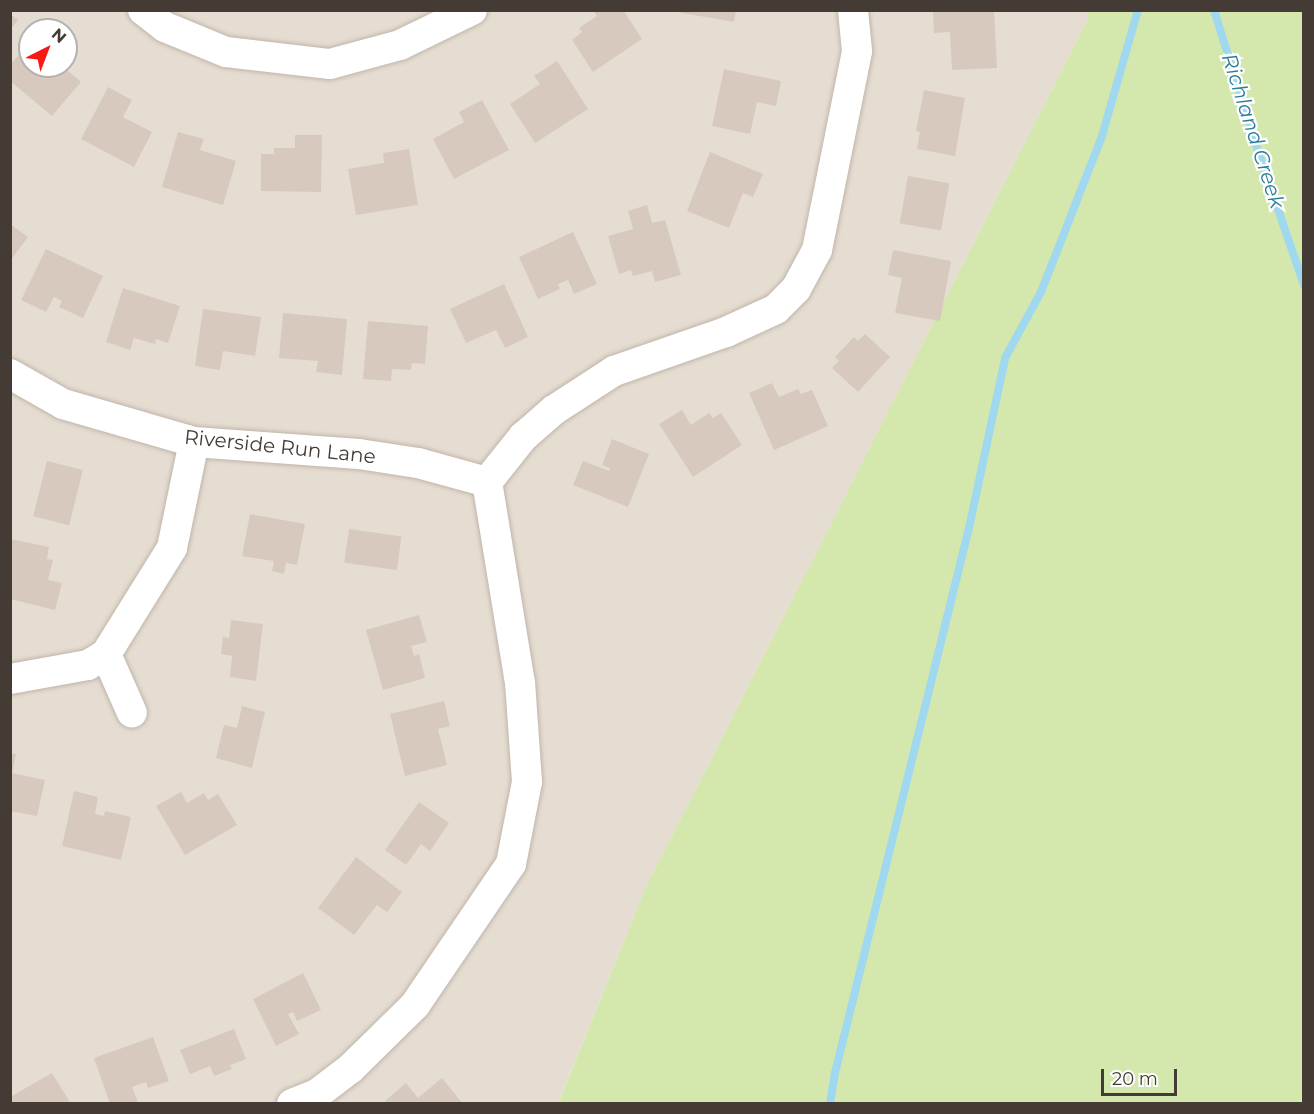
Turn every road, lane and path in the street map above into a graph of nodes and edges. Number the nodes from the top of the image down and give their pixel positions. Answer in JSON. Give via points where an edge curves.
{"nodes":[{"id":1,"x":143,"y":10,"type":"edge"},
{"id":2,"x":472,"y":10,"type":"edge"},
{"id":3,"x":852,"y":10,"type":"edge"},
{"id":4,"x":10,"y":374,"type":"edge"},
{"id":5,"x":194,"y":442,"type":"junction"},
{"id":6,"x":487,"y":482,"type":"junction"},
{"id":7,"x":106,"y":654,"type":"junction"},
{"id":8,"x":10,"y":679,"type":"edge"},
{"id":9,"x":132,"y":713,"type":"dead end"},
{"id":10,"x":292,"y":1104,"type":"edge"}],
"edges":[{"from":1,"to":2,"type":"street","via":[[165,27],[226,52],[330,64],[400,45]]},
{"from":3,"to":6,"type":"street","via":[[857,51],[820,238],[796,289],[776,309],[726,332],[614,371],[554,410],[523,438]]},
{"from":4,"to":5,"type":"street","name":"Riverside Run Lane","via":[[63,404]]},
{"from":5,"to":6,"type":"street","name":"Riverside Run Lane","via":[[359,454],[418,463]]},
{"from":5,"to":7,"type":"street","via":[[172,548]]},
{"from":6,"to":10,"type":"street","via":[[520,683],[527,782],[511,864],[415,1005],[351,1068],[317,1094]]},
{"from":7,"to":8,"type":"street","via":[[88,665]]},
{"from":7,"to":9,"type":"street"}]}
